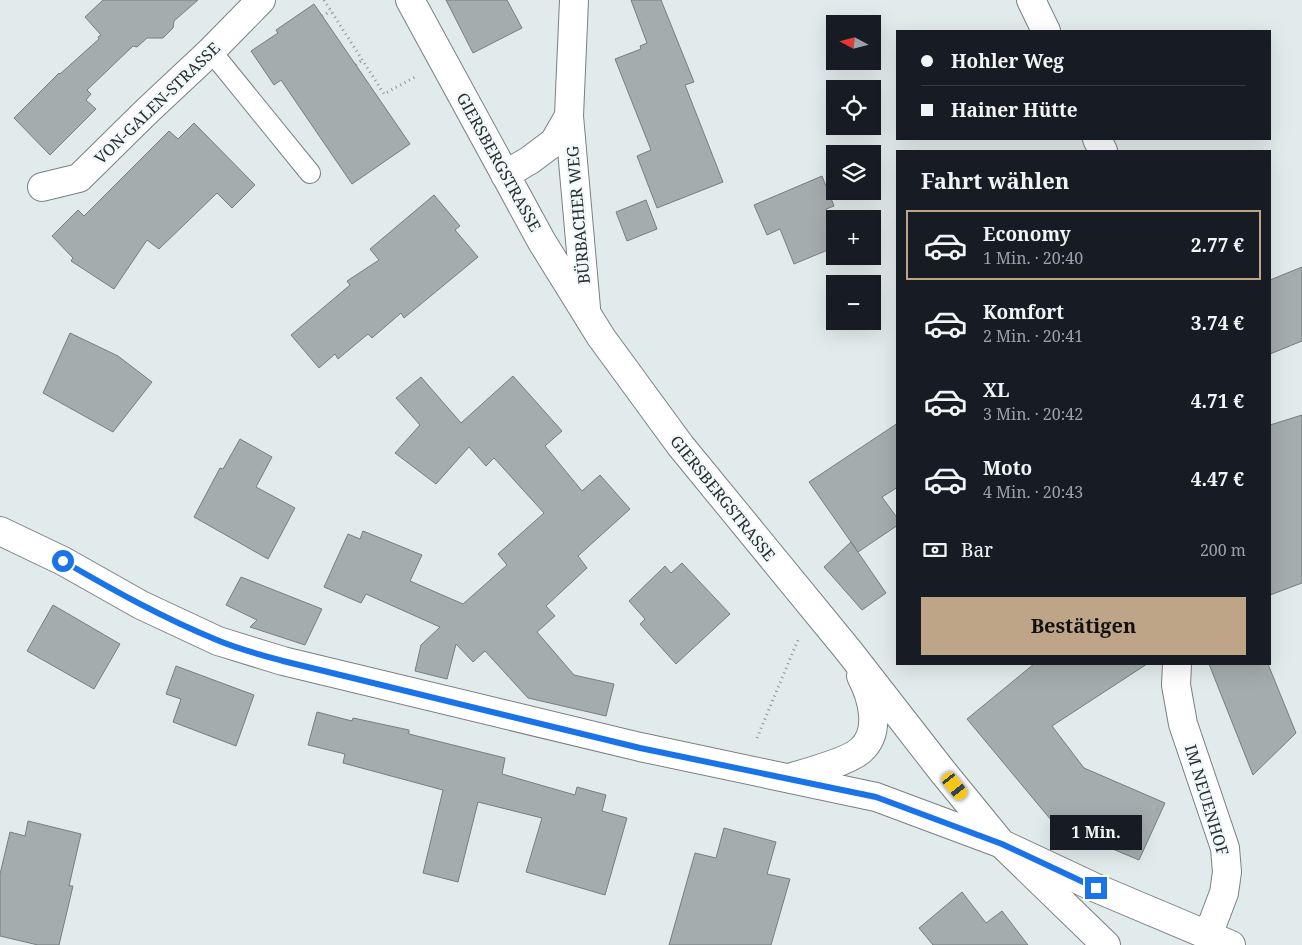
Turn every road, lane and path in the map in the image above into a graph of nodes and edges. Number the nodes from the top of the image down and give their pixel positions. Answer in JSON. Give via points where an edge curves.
{"nodes":[{"id":1,"x":262,"y":0,"type":"edge"},
{"id":2,"x":324,"y":0,"type":"edge"},
{"id":3,"x":410,"y":0,"type":"edge"},
{"id":4,"x":574,"y":0,"type":"edge"},
{"id":5,"x":1031,"y":0,"type":"edge"},
{"id":6,"x":331,"y":11,"type":"junction"},
{"id":7,"x":322,"y":16,"type":"dead end"},
{"id":8,"x":1046,"y":30,"type":"edge"},
{"id":9,"x":210,"y":52,"type":"junction"},
{"id":10,"x":362,"y":60,"type":"junction"},
{"id":11,"x":443,"y":61,"type":"junction"},
{"id":12,"x":356,"y":65,"type":"dead end"},
{"id":13,"x":377,"y":84,"type":"junction"},
{"id":14,"x":371,"y":87,"type":"dead end"},
{"id":15,"x":569,"y":116,"type":"junction"},
{"id":16,"x":310,"y":173,"type":"dead end"},
{"id":17,"x":505,"y":175,"type":"junction"},
{"id":18,"x":42,"y":187,"type":"dead end"},
{"id":19,"x":586,"y":315,"type":"junction"},
{"id":20,"x":0,"y":531,"type":"edge"},
{"id":21,"x":848,"y":650,"type":"junction"},
{"id":22,"x":793,"y":651,"type":"dead end"},
{"id":23,"x":1177,"y":665,"type":"edge"},
{"id":24,"x":756,"y":738,"type":"dead end"},
{"id":25,"x":786,"y":779,"type":"junction"},
{"id":26,"x":1002,"y":844,"type":"junction"},
{"id":27,"x":1219,"y":940,"type":"edge"},
{"id":28,"x":1106,"y":945,"type":"edge"}],
"edges":[{"from":1,"to":9,"type":"street","name":"VON-GALEN-STRASSE"},
{"from":2,"to":6,"type":"path"},
{"from":3,"to":11,"type":"street","name":"GIERSBERGSTRASSE"},
{"from":4,"to":15,"type":"street","name":"BÜRBACHER WEG"},
{"from":5,"to":8,"type":"street"},
{"from":6,"to":7,"type":"path"},
{"from":6,"to":10,"type":"path"},
{"from":9,"to":16,"type":"lane"},
{"from":9,"to":18,"type":"street","name":"VON-GALEN-STRASSE","via":[[79,178]]},
{"from":10,"to":12,"type":"path"},
{"from":10,"to":13,"type":"path"},
{"from":11,"to":13,"type":"path","via":[[384,94]]},
{"from":11,"to":17,"type":"street","name":"GIERSBERGSTRASSE"},
{"from":13,"to":14,"type":"path"},
{"from":15,"to":17,"type":"street","name":"BÜRBACHER WEG","via":[[554,142]]},
{"from":15,"to":19,"type":"street","name":"BÜRBACHER WEG"},
{"from":17,"to":19,"type":"street","name":"GIERSBERGSTRASSE"},
{"from":19,"to":21,"type":"street","name":"GIERSBERGSTRASSE","via":[[680,446]]},
{"from":20,"to":25,"type":"street","via":[[63,561],[141,605],[236,647],[640,748]]},
{"from":21,"to":25,"type":"street","via":[[866,686],[872,708],[873,726],[869,740],[861,750],[837,762]]},
{"from":21,"to":26,"type":"street","name":"GIERSBERGSTRASSE"},
{"from":22,"to":24,"type":"path"},
{"from":23,"to":27,"type":"street","name":"IM NEUENHOF","via":[[1176,685],[1183,724],[1225,848],[1227,872]]},
{"from":25,"to":26,"type":"street","via":[[876,797]]},
{"from":26,"to":27,"type":"street"},
{"from":26,"to":28,"type":"street","name":"GIERSBERGSTRASSE"}]}
